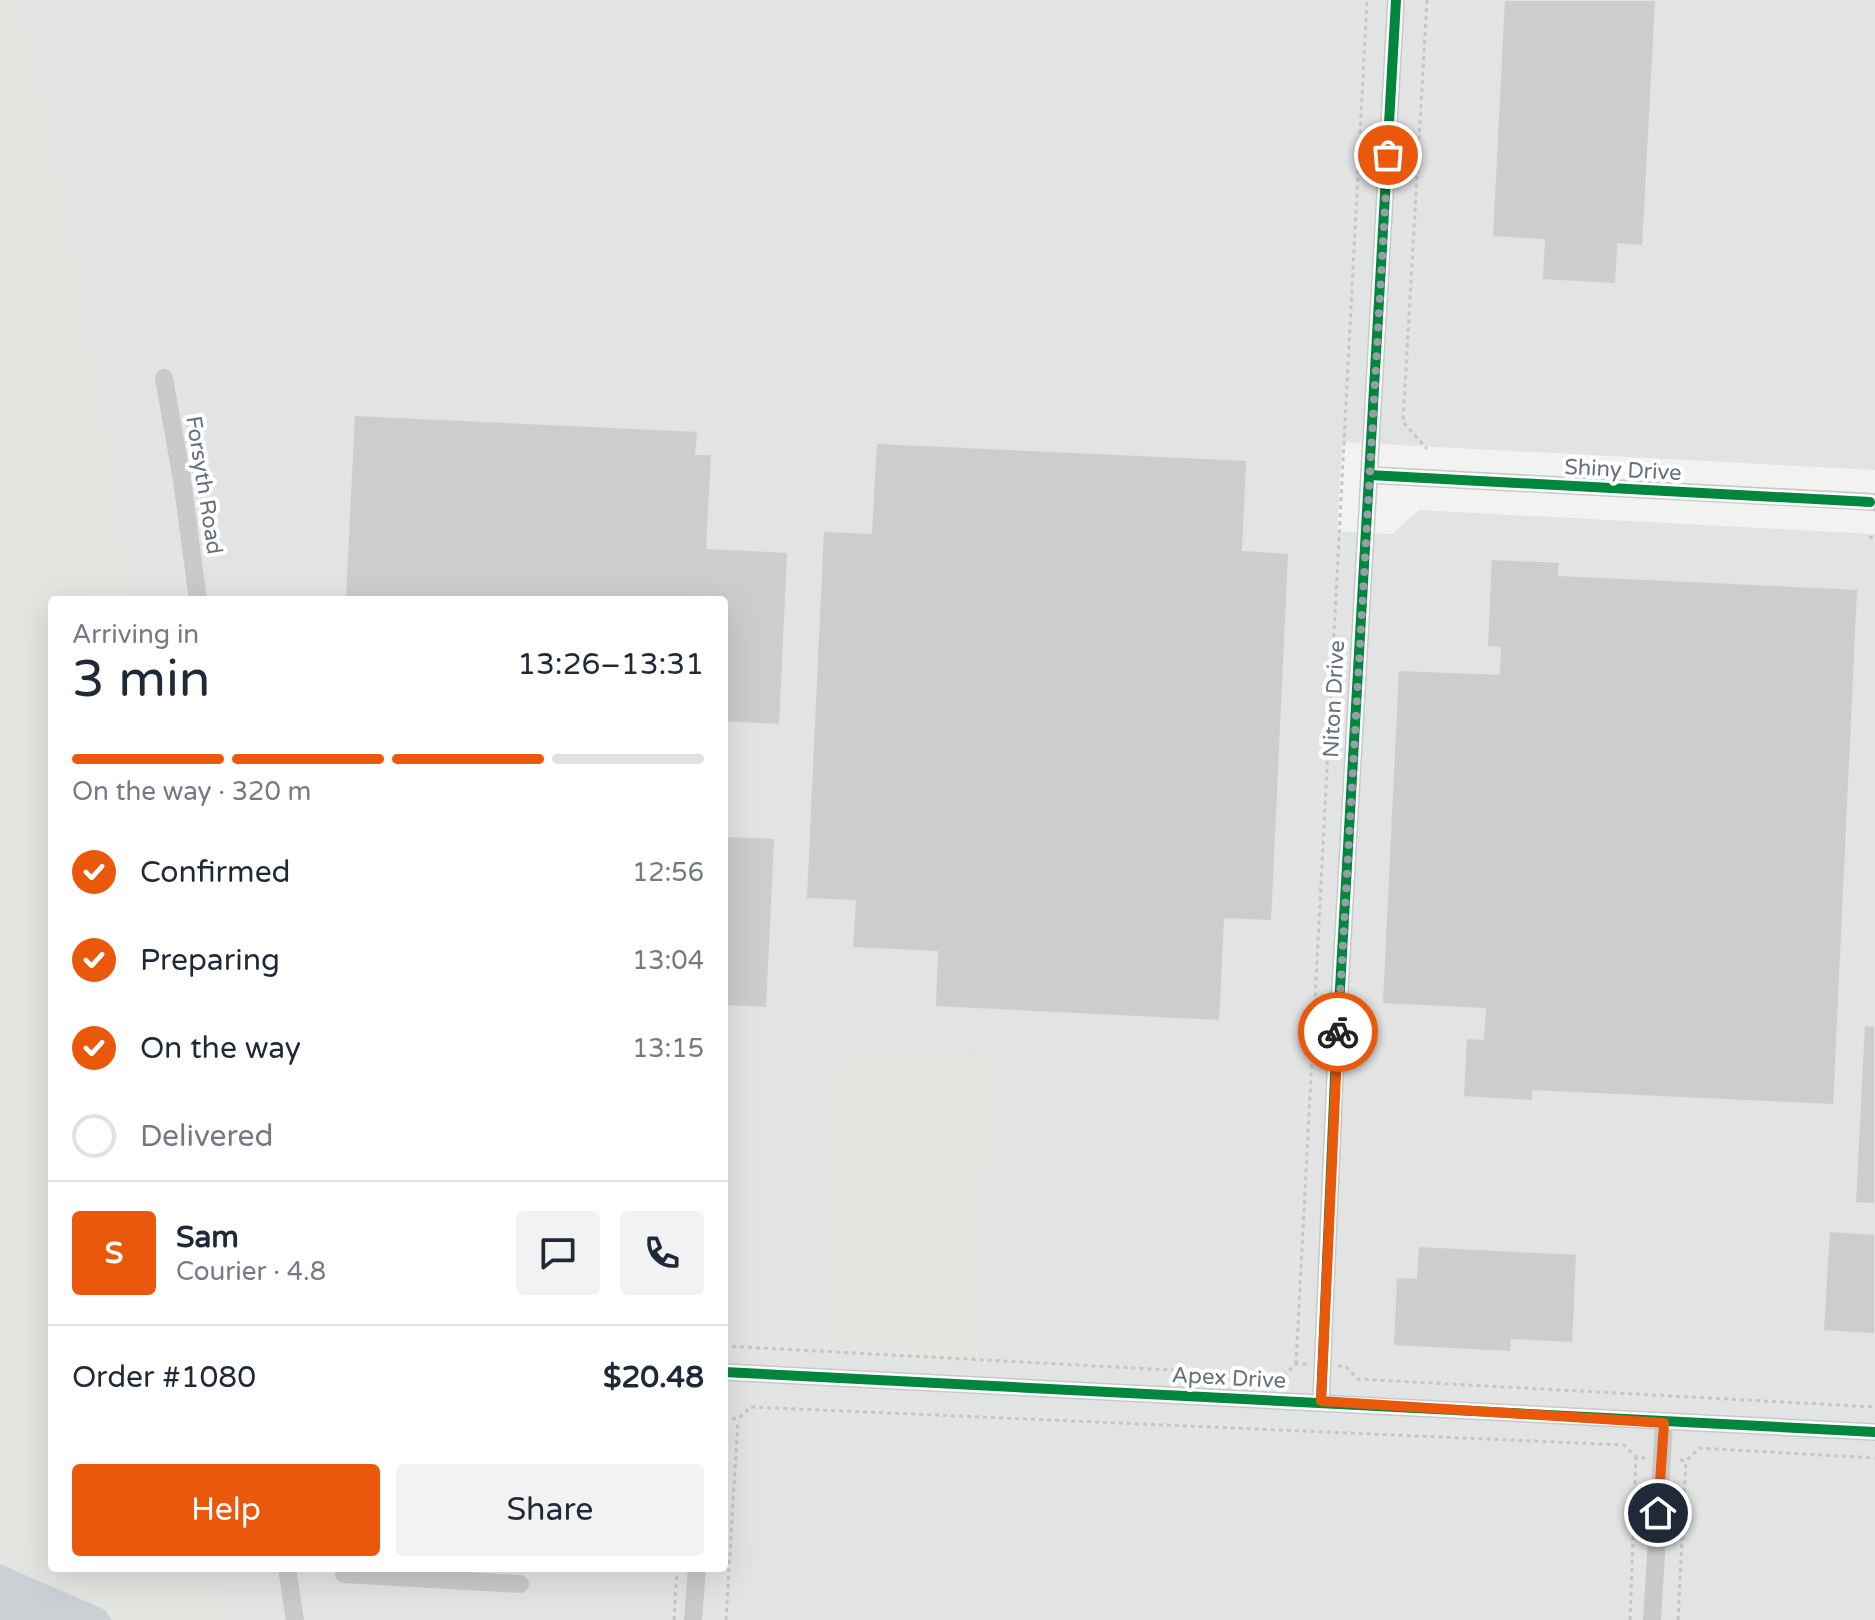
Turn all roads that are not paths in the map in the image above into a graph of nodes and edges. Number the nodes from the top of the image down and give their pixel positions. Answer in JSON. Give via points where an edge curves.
{"nodes":[{"id":1,"x":1396,"y":0,"type":"edge"},
{"id":2,"x":164,"y":378,"type":"dead end"},
{"id":3,"x":1369,"y":475,"type":"junction"},
{"id":4,"x":1875,"y":502,"type":"edge"},
{"id":5,"x":197,"y":596,"type":"edge"},
{"id":6,"x":728,"y":1372,"type":"edge"},
{"id":7,"x":1321,"y":1401,"type":"junction"},
{"id":8,"x":1664,"y":1423,"type":"junction"},
{"id":9,"x":1875,"y":1432,"type":"edge"},
{"id":10,"x":284,"y":1572,"type":"edge"},
{"id":11,"x":285,"y":1572,"type":"edge"},
{"id":12,"x":697,"y":1572,"type":"edge"},
{"id":13,"x":409,"y":1573,"type":"edge"},
{"id":14,"x":344,"y":1574,"type":"dead end"},
{"id":15,"x":449,"y":1574,"type":"edge"},
{"id":16,"x":520,"y":1584,"type":"dead end"},
{"id":17,"x":282,"y":1620,"type":"edge"},
{"id":18,"x":295,"y":1620,"type":"edge"},
{"id":19,"x":693,"y":1620,"type":"edge"},
{"id":20,"x":1652,"y":1620,"type":"edge"}],
"edges":[{"from":1,"to":3,"type":"street","name":"Niton Drive"},
{"from":2,"to":5,"type":"street","name":"Forsyth Road"},
{"from":3,"to":4,"type":"street","name":"Shiny Drive"},
{"from":3,"to":7,"type":"street","name":"Niton Drive"},
{"from":6,"to":7,"type":"street","name":"Apex Drive"},
{"from":7,"to":8,"type":"street","name":"Apex Drive"},
{"from":8,"to":9,"type":"street","name":"Apex Drive"},
{"from":8,"to":20,"type":"street"},
{"from":10,"to":17,"type":"street"},
{"from":11,"to":18,"type":"street"},
{"from":12,"to":19,"type":"street"},
{"from":13,"to":14,"type":"street"},
{"from":13,"to":15,"type":"street"},
{"from":15,"to":16,"type":"street"}]}
